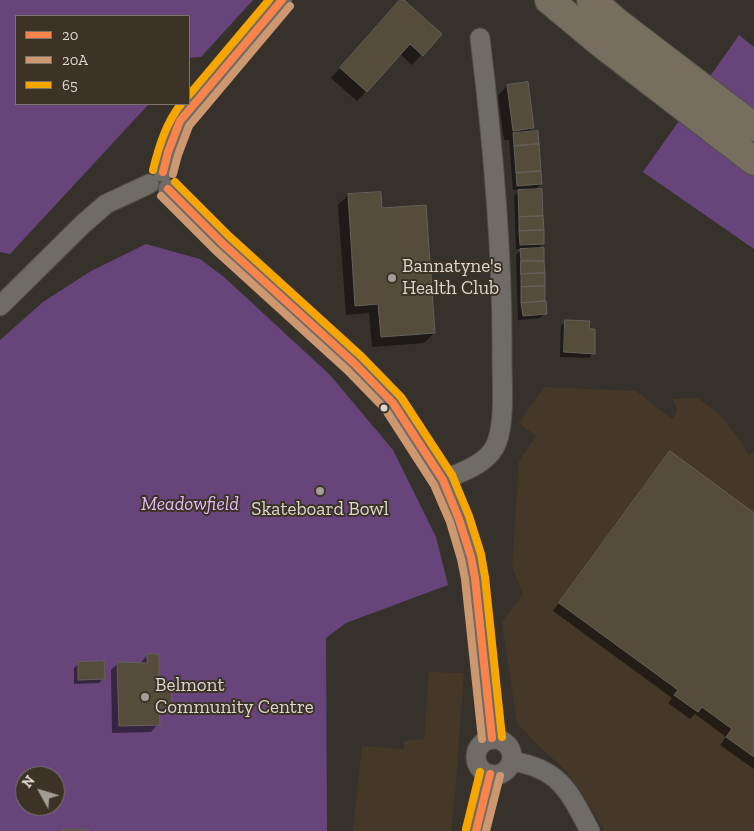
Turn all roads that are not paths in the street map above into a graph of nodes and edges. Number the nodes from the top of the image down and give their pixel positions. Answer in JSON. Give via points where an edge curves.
{"nodes":[{"id":1,"x":282,"y":0,"type":"edge"},
{"id":2,"x":548,"y":0,"type":"edge"},
{"id":3,"x":591,"y":0,"type":"edge"},
{"id":4,"x":480,"y":38,"type":"dead end"},
{"id":5,"x":754,"y":127,"type":"edge"},
{"id":6,"x":754,"y":161,"type":"edge"},
{"id":7,"x":160,"y":182,"type":"junction"},
{"id":8,"x":0,"y":306,"type":"edge"},
{"id":9,"x":443,"y":480,"type":"junction"},
{"id":10,"x":492,"y":738,"type":"junction"},
{"id":11,"x":512,"y":761,"type":"junction"},
{"id":12,"x":490,"y":774,"type":"junction"},
{"id":13,"x":476,"y":831,"type":"edge"},
{"id":14,"x":590,"y":831,"type":"edge"}],
"edges":[{"from":1,"to":7,"type":"street","via":[[180,121]]},
{"from":2,"to":6,"type":"highway"},
{"from":3,"to":5,"type":"highway"},
{"from":4,"to":9,"type":"street","via":[[496,191],[503,320],[501,418],[492,452],[479,463]]},
{"from":7,"to":8,"type":"street","via":[[106,204]]},
{"from":7,"to":9,"type":"street","via":[[394,403]]},
{"from":9,"to":10,"type":"street","via":[[471,557]]},
{"from":10,"to":11,"type":"street","via":[[510,747]]},
{"from":10,"to":12,"type":"street","via":[[480,745],[476,758],[480,768]]},
{"from":11,"to":12,"type":"street","via":[[501,773]]},
{"from":11,"to":14,"type":"street","via":[[535,766],[564,786]]},
{"from":12,"to":13,"type":"street"}]}
